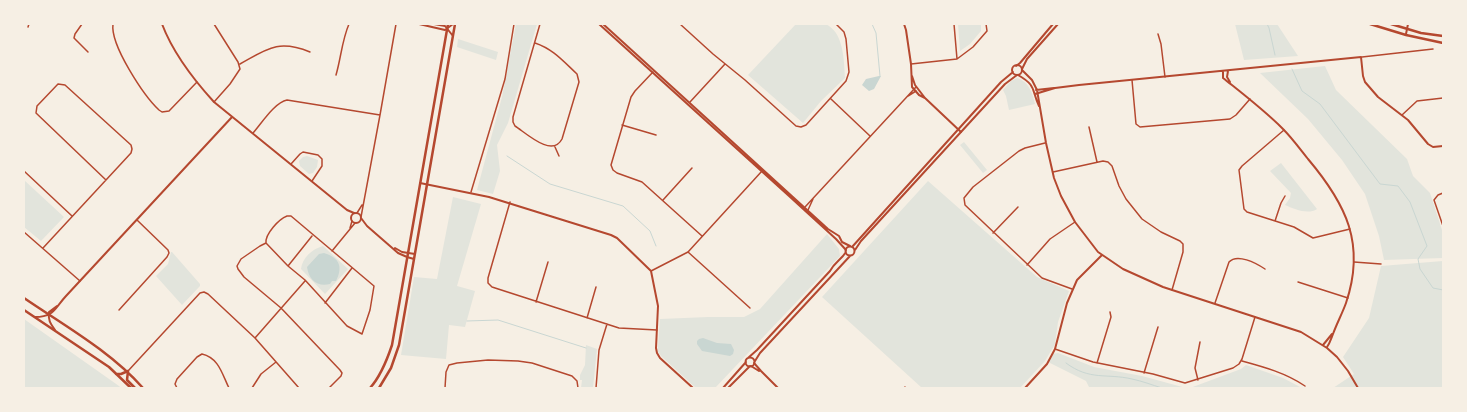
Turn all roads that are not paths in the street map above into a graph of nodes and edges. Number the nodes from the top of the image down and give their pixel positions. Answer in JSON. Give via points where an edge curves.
{"nodes":[{"id":1,"x":29,"y":24,"type":"edge"},
{"id":2,"x":82,"y":24,"type":"edge"},
{"id":3,"x":113,"y":24,"type":"edge"},
{"id":4,"x":162,"y":24,"type":"edge"},
{"id":5,"x":214,"y":24,"type":"edge"},
{"id":6,"x":349,"y":24,"type":"edge"},
{"id":7,"x":396,"y":24,"type":"edge"},
{"id":8,"x":419,"y":24,"type":"edge"},
{"id":9,"x":434,"y":24,"type":"edge"},
{"id":10,"x":448,"y":24,"type":"edge"},
{"id":11,"x":454,"y":24,"type":"edge"},
{"id":12,"x":514,"y":24,"type":"edge"},
{"id":13,"x":540,"y":24,"type":"edge"},
{"id":14,"x":599,"y":24,"type":"edge"},
{"id":15,"x":603,"y":24,"type":"edge"},
{"id":16,"x":680,"y":24,"type":"edge"},
{"id":17,"x":836,"y":24,"type":"edge"},
{"id":18,"x":904,"y":24,"type":"edge"},
{"id":19,"x":954,"y":24,"type":"edge"},
{"id":20,"x":986,"y":24,"type":"edge"},
{"id":21,"x":1370,"y":24,"type":"edge"},
{"id":22,"x":1391,"y":24,"type":"edge"},
{"id":23,"x":1408,"y":24,"type":"edge"},
{"id":24,"x":1055,"y":25,"type":"edge"},
{"id":25,"x":28,"y":27,"type":"dead end"},
{"id":26,"x":448,"y":29,"type":"junction"},
{"id":27,"x":1407,"y":29,"type":"junction"},
{"id":28,"x":1158,"y":34,"type":"dead end"},
{"id":29,"x":1406,"y":35,"type":"junction"},
{"id":30,"x":1443,"y":36,"type":"edge"},
{"id":31,"x":453,"y":37,"type":"junction"},
{"id":32,"x":1443,"y":42,"type":"edge"},
{"id":33,"x":535,"y":43,"type":"junction"},
{"id":34,"x":1433,"y":49,"type":"dead end"},
{"id":35,"x":88,"y":52,"type":"dead end"},
{"id":36,"x":310,"y":52,"type":"dead end"},
{"id":37,"x":1361,"y":57,"type":"junction"},
{"id":38,"x":957,"y":59,"type":"junction"},
{"id":39,"x":240,"y":64,"type":"junction"},
{"id":40,"x":725,"y":64,"type":"junction"},
{"id":41,"x":911,"y":64,"type":"junction"},
{"id":42,"x":1016,"y":66,"type":"junction"},
{"id":43,"x":1022,"y":69,"type":"junction"},
{"id":44,"x":1223,"y":71,"type":"junction"},
{"id":45,"x":1228,"y":71,"type":"junction"},
{"id":46,"x":653,"y":72,"type":"junction"},
{"id":47,"x":1013,"y":72,"type":"junction"},
{"id":48,"x":336,"y":75,"type":"dead end"},
{"id":49,"x":1017,"y":75,"type":"junction"},
{"id":50,"x":1165,"y":77,"type":"junction"},
{"id":51,"x":1132,"y":80,"type":"junction"},
{"id":52,"x":197,"y":82,"type":"junction"},
{"id":53,"x":1231,"y":83,"type":"junction"},
{"id":54,"x":915,"y":88,"type":"junction"},
{"id":55,"x":1055,"y":88,"type":"junction"},
{"id":56,"x":1036,"y":90,"type":"junction"},
{"id":57,"x":917,"y":91,"type":"junction"},
{"id":58,"x":1036,"y":94,"type":"junction"},
{"id":59,"x":906,"y":97,"type":"junction"},
{"id":60,"x":830,"y":98,"type":"junction"},
{"id":61,"x":1443,"y":98,"type":"edge"},
{"id":62,"x":1250,"y":99,"type":"junction"},
{"id":63,"x":214,"y":102,"type":"junction"},
{"id":64,"x":688,"y":104,"type":"junction"},
{"id":65,"x":1402,"y":114,"type":"junction"},
{"id":66,"x":380,"y":115,"type":"junction"},
{"id":67,"x":232,"y":117,"type":"junction"},
{"id":68,"x":622,"y":125,"type":"junction"},
{"id":69,"x":1089,"y":127,"type":"dead end"},
{"id":70,"x":959,"y":130,"type":"junction"},
{"id":71,"x":1284,"y":130,"type":"junction"},
{"id":72,"x":962,"y":132,"type":"junction"},
{"id":73,"x":253,"y":133,"type":"junction"},
{"id":74,"x":656,"y":135,"type":"dead end"},
{"id":75,"x":870,"y":136,"type":"junction"},
{"id":76,"x":1046,"y":143,"type":"junction"},
{"id":77,"x":555,"y":146,"type":"junction"},
{"id":78,"x":1443,"y":146,"type":"edge"},
{"id":79,"x":559,"y":156,"type":"dead end"},
{"id":80,"x":1097,"y":162,"type":"junction"},
{"id":81,"x":291,"y":164,"type":"junction"},
{"id":82,"x":692,"y":168,"type":"dead end"},
{"id":83,"x":24,"y":171,"type":"edge"},
{"id":84,"x":762,"y":171,"type":"junction"},
{"id":85,"x":1053,"y":172,"type":"junction"},
{"id":86,"x":106,"y":180,"type":"junction"},
{"id":87,"x":312,"y":181,"type":"junction"},
{"id":88,"x":420,"y":183,"type":"junction"},
{"id":89,"x":427,"y":184,"type":"junction"},
{"id":90,"x":471,"y":192,"type":"junction"},
{"id":91,"x":1443,"y":193,"type":"edge"},
{"id":92,"x":1285,"y":196,"type":"dead end"},
{"id":93,"x":814,"y":198,"type":"junction"},
{"id":94,"x":663,"y":200,"type":"junction"},
{"id":95,"x":510,"y":202,"type":"junction"},
{"id":96,"x":364,"y":204,"type":"junction"},
{"id":97,"x":1018,"y":207,"type":"dead end"},
{"id":98,"x":804,"y":208,"type":"junction"},
{"id":99,"x":347,"y":210,"type":"junction"},
{"id":100,"x":807,"y":211,"type":"junction"},
{"id":101,"x":356,"y":213,"type":"junction"},
{"id":102,"x":72,"y":216,"type":"junction"},
{"id":103,"x":351,"y":216,"type":"junction"},
{"id":104,"x":361,"y":218,"type":"junction"},
{"id":105,"x":137,"y":219,"type":"junction"},
{"id":106,"x":352,"y":221,"type":"junction"},
{"id":107,"x":1275,"y":221,"type":"junction"},
{"id":108,"x":357,"y":222,"type":"junction"},
{"id":109,"x":1075,"y":222,"type":"junction"},
{"id":110,"x":367,"y":226,"type":"junction"},
{"id":111,"x":1443,"y":226,"type":"edge"},
{"id":112,"x":1350,"y":229,"type":"junction"},
{"id":113,"x":349,"y":230,"type":"junction"},
{"id":114,"x":24,"y":232,"type":"edge"},
{"id":115,"x":993,"y":233,"type":"junction"},
{"id":116,"x":312,"y":236,"type":"junction"},
{"id":117,"x":702,"y":236,"type":"junction"},
{"id":118,"x":266,"y":243,"type":"junction"},
{"id":119,"x":392,"y":247,"type":"junction"},
{"id":120,"x":851,"y":247,"type":"junction"},
{"id":121,"x":43,"y":248,"type":"junction"},
{"id":122,"x":855,"y":250,"type":"junction"},
{"id":123,"x":332,"y":251,"type":"junction"},
{"id":124,"x":846,"y":251,"type":"junction"},
{"id":125,"x":688,"y":252,"type":"junction"},
{"id":126,"x":408,"y":253,"type":"junction"},
{"id":127,"x":415,"y":254,"type":"junction"},
{"id":128,"x":1102,"y":255,"type":"junction"},
{"id":129,"x":850,"y":256,"type":"junction"},
{"id":130,"x":407,"y":258,"type":"junction"},
{"id":131,"x":414,"y":259,"type":"junction"},
{"id":132,"x":548,"y":262,"type":"dead end"},
{"id":133,"x":1354,"y":262,"type":"junction"},
{"id":134,"x":1381,"y":264,"type":"dead end"},
{"id":135,"x":1027,"y":265,"type":"junction"},
{"id":136,"x":288,"y":266,"type":"junction"},
{"id":137,"x":352,"y":268,"type":"junction"},
{"id":138,"x":1265,"y":269,"type":"dead end"},
{"id":139,"x":651,"y":271,"type":"junction"},
{"id":140,"x":80,"y":280,"type":"junction"},
{"id":141,"x":305,"y":280,"type":"junction"},
{"id":142,"x":1298,"y":282,"type":"dead end"},
{"id":143,"x":596,"y":287,"type":"dead end"},
{"id":144,"x":1072,"y":289,"type":"junction"},
{"id":145,"x":1172,"y":290,"type":"junction"},
{"id":146,"x":24,"y":298,"type":"edge"},
{"id":147,"x":1348,"y":298,"type":"junction"},
{"id":148,"x":536,"y":302,"type":"junction"},
{"id":149,"x":325,"y":303,"type":"junction"},
{"id":150,"x":1215,"y":303,"type":"junction"},
{"id":151,"x":280,"y":308,"type":"junction"},
{"id":152,"x":750,"y":308,"type":"dead end"},
{"id":153,"x":24,"y":310,"type":"edge"},
{"id":154,"x":120,"y":310,"type":"dead end"},
{"id":155,"x":1110,"y":312,"type":"dead end"},
{"id":156,"x":49,"y":315,"type":"junction"},
{"id":157,"x":34,"y":317,"type":"junction"},
{"id":158,"x":1255,"y":317,"type":"junction"},
{"id":159,"x":587,"y":318,"type":"junction"},
{"id":160,"x":606,"y":324,"type":"junction"},
{"id":161,"x":1158,"y":327,"type":"dead end"},
{"id":162,"x":657,"y":330,"type":"junction"},
{"id":163,"x":56,"y":331,"type":"junction"},
{"id":164,"x":774,"y":332,"type":"junction"},
{"id":165,"x":777,"y":334,"type":"junction"},
{"id":166,"x":1333,"y":334,"type":"junction"},
{"id":167,"x":255,"y":338,"type":"junction"},
{"id":168,"x":1200,"y":342,"type":"dead end"},
{"id":169,"x":1323,"y":345,"type":"junction"},
{"id":170,"x":1326,"y":348,"type":"junction"},
{"id":171,"x":1055,"y":349,"type":"junction"},
{"id":172,"x":748,"y":358,"type":"junction"},
{"id":173,"x":1241,"y":360,"type":"junction"},
{"id":174,"x":276,"y":362,"type":"junction"},
{"id":175,"x":746,"y":362,"type":"junction"},
{"id":176,"x":754,"y":362,"type":"junction"},
{"id":177,"x":1097,"y":363,"type":"junction"},
{"id":178,"x":750,"y":366,"type":"junction"},
{"id":179,"x":128,"y":371,"type":"junction"},
{"id":180,"x":760,"y":372,"type":"junction"},
{"id":181,"x":1144,"y":373,"type":"junction"},
{"id":182,"x":116,"y":374,"type":"junction"},
{"id":183,"x":1198,"y":380,"type":"junction"},
{"id":184,"x":1305,"y":386,"type":"dead end"},
{"id":185,"x":131,"y":388,"type":"edge"},
{"id":186,"x":135,"y":388,"type":"edge"},
{"id":187,"x":143,"y":388,"type":"edge"},
{"id":188,"x":177,"y":388,"type":"edge"},
{"id":189,"x":229,"y":388,"type":"edge"},
{"id":190,"x":252,"y":388,"type":"edge"},
{"id":191,"x":300,"y":388,"type":"edge"},
{"id":192,"x":329,"y":388,"type":"edge"},
{"id":193,"x":370,"y":388,"type":"edge"},
{"id":194,"x":379,"y":388,"type":"edge"},
{"id":195,"x":445,"y":388,"type":"edge"},
{"id":196,"x":578,"y":388,"type":"edge"},
{"id":197,"x":596,"y":388,"type":"edge"},
{"id":198,"x":693,"y":388,"type":"edge"},
{"id":199,"x":723,"y":388,"type":"edge"},
{"id":200,"x":728,"y":388,"type":"edge"},
{"id":201,"x":778,"y":388,"type":"edge"},
{"id":202,"x":1024,"y":388,"type":"edge"},
{"id":203,"x":1358,"y":388,"type":"edge"}],
"edges":[{"from":1,"to":25,"type":"street"},
{"from":2,"to":35,"type":"street","via":[[74,38]]},
{"from":3,"to":52,"type":"street","via":[[125,61],[159,110],[169,111]]},
{"from":4,"to":52,"type":"street","via":[[178,56]]},
{"from":5,"to":39,"type":"street"},
{"from":6,"to":48,"type":"street"},
{"from":7,"to":66,"type":"street"},
{"from":8,"to":26,"type":"street"},
{"from":9,"to":26,"type":"street","via":[[446,26]]},
{"from":10,"to":26,"type":"main road"},
{"from":11,"to":26,"type":"street"},
{"from":11,"to":31,"type":"main road"},
{"from":12,"to":90,"type":"street","via":[[505,79]]},
{"from":13,"to":33,"type":"street"},
{"from":14,"to":46,"type":"street"},
{"from":15,"to":46,"type":"street"},
{"from":16,"to":40,"type":"street"},
{"from":17,"to":60,"type":"street","via":[[844,32],[846,39],[849,72],[846,81]]},
{"from":18,"to":41,"type":"street"},
{"from":19,"to":38,"type":"street"},
{"from":20,"to":38,"type":"street","via":[[987,31],[973,47]]},
{"from":21,"to":29,"type":"main road"},
{"from":22,"to":27,"type":"main road"},
{"from":23,"to":27,"type":"street"},
{"from":24,"to":42,"type":"street"},
{"from":24,"to":43,"type":"street","via":[[1024,62]]},
{"from":26,"to":31,"type":"street"},
{"from":26,"to":88,"type":"main road"},
{"from":27,"to":29,"type":"street"},
{"from":27,"to":30,"type":"main road"},
{"from":28,"to":50,"type":"street"},
{"from":29,"to":32,"type":"main road"},
{"from":31,"to":89,"type":"main road"},
{"from":33,"to":77,"type":"street","via":[[553,51],[579,78],[562,140]]},
{"from":33,"to":77,"type":"street","via":[[513,118],[515,126],[547,146]]},
{"from":34,"to":37,"type":"street"},
{"from":36,"to":39,"type":"street","via":[[280,45]]},
{"from":37,"to":45,"type":"street"},
{"from":37,"to":65,"type":"street","via":[[1365,82],[1378,97]]},
{"from":38,"to":41,"type":"street"},
{"from":39,"to":63,"type":"street","via":[[238,75]]},
{"from":40,"to":60,"type":"street","via":[[796,126],[806,125]]},
{"from":40,"to":64,"type":"street"},
{"from":41,"to":54,"type":"street"},
{"from":42,"to":43,"type":"street"},
{"from":42,"to":47,"type":"street"},
{"from":43,"to":49,"type":"street","via":[[1021,74]]},
{"from":43,"to":56,"type":"street","via":[[1032,80]]},
{"from":44,"to":45,"type":"street"},
{"from":44,"to":50,"type":"street"},
{"from":44,"to":53,"type":"street","via":[[1223,78]]},
{"from":45,"to":53,"type":"street","via":[[1227,77]]},
{"from":46,"to":64,"type":"street"},
{"from":46,"to":68,"type":"street","via":[[631,97]]},
{"from":47,"to":49,"type":"street"},
{"from":47,"to":70,"type":"street"},
{"from":49,"to":56,"type":"street"},
{"from":49,"to":72,"type":"street","via":[[1008,81]]},
{"from":50,"to":51,"type":"street"},
{"from":51,"to":55,"type":"street"},
{"from":51,"to":62,"type":"street","via":[[1136,124],[1140,127],[1230,119]]},
{"from":52,"to":63,"type":"street"},
{"from":53,"to":62,"type":"street"},
{"from":54,"to":57,"type":"street"},
{"from":54,"to":59,"type":"street"},
{"from":55,"to":56,"type":"street"},
{"from":55,"to":58,"type":"street"},
{"from":56,"to":58,"type":"street"},
{"from":57,"to":59,"type":"street"},
{"from":57,"to":70,"type":"street"},
{"from":58,"to":76,"type":"street"},
{"from":59,"to":75,"type":"street"},
{"from":60,"to":75,"type":"street"},
{"from":61,"to":65,"type":"street","via":[[1417,101]]},
{"from":62,"to":71,"type":"street"},
{"from":63,"to":67,"type":"street"},
{"from":64,"to":84,"type":"street"},
{"from":65,"to":78,"type":"street","via":[[1428,144],[1433,147]]},
{"from":66,"to":73,"type":"street","via":[[287,100],[276,105]]},
{"from":66,"to":96,"type":"street"},
{"from":67,"to":73,"type":"street"},
{"from":67,"to":105,"type":"street"},
{"from":68,"to":74,"type":"street"},
{"from":68,"to":94,"type":"street","via":[[612,168],[617,173],[642,182]]},
{"from":69,"to":80,"type":"street"},
{"from":70,"to":72,"type":"street"},
{"from":70,"to":120,"type":"street"},
{"from":71,"to":107,"type":"street","via":[[1239,170],[1244,209]]},
{"from":71,"to":112,"type":"street","via":[[1331,188]]},
{"from":72,"to":122,"type":"street"},
{"from":73,"to":81,"type":"street"},
{"from":75,"to":93,"type":"street"},
{"from":76,"to":85,"type":"street"},
{"from":76,"to":115,"type":"street","via":[[1019,151],[973,187],[964,198],[964,205]]},
{"from":77,"to":79,"type":"street"},
{"from":80,"to":85,"type":"street"},
{"from":80,"to":145,"type":"street","via":[[1108,162],[1112,166],[1126,200],[1142,219],[1183,244]]},
{"from":81,"to":87,"type":"street"},
{"from":81,"to":87,"type":"street","via":[[303,152],[318,155],[322,159],[322,166]]},
{"from":82,"to":94,"type":"street"},
{"from":83,"to":102,"type":"street"},
{"from":84,"to":98,"type":"street"},
{"from":84,"to":117,"type":"street"},
{"from":85,"to":109,"type":"street","via":[[1064,203]]},
{"from":86,"to":86,"type":"street","via":[[131,153],[131,145],[62,83],[55,86],[36,106],[38,116]]},
{"from":86,"to":102,"type":"street"},
{"from":87,"to":99,"type":"street"},
{"from":88,"to":89,"type":"street"},
{"from":88,"to":126,"type":"main road"},
{"from":89,"to":90,"type":"street"},
{"from":89,"to":127,"type":"main road"},
{"from":90,"to":95,"type":"street"},
{"from":91,"to":111,"type":"street","via":[[1434,200]]},
{"from":92,"to":107,"type":"street"},
{"from":93,"to":98,"type":"street"},
{"from":93,"to":100,"type":"street"},
{"from":94,"to":117,"type":"street"},
{"from":95,"to":139,"type":"street","via":[[611,235]]},
{"from":95,"to":148,"type":"street","via":[[488,284]]},
{"from":96,"to":101,"type":"street"},
{"from":96,"to":104,"type":"street"},
{"from":97,"to":115,"type":"street"},
{"from":98,"to":100,"type":"street"},
{"from":99,"to":101,"type":"street"},
{"from":99,"to":103,"type":"street"},
{"from":100,"to":120,"type":"street"},
{"from":100,"to":124,"type":"street"},
{"from":101,"to":103,"type":"street"},
{"from":101,"to":104,"type":"street"},
{"from":102,"to":121,"type":"street"},
{"from":103,"to":106,"type":"street"},
{"from":104,"to":108,"type":"street"},
{"from":104,"to":110,"type":"street"},
{"from":105,"to":140,"type":"street"},
{"from":105,"to":154,"type":"street","via":[[169,253]]},
{"from":106,"to":108,"type":"street"},
{"from":106,"to":113,"type":"street"},
{"from":107,"to":112,"type":"street","via":[[1294,227],[1313,238]]},
{"from":108,"to":110,"type":"street"},
{"from":108,"to":113,"type":"street"},
{"from":109,"to":128,"type":"street"},
{"from":109,"to":135,"type":"street","via":[[1050,239]]},
{"from":110,"to":119,"type":"street"},
{"from":112,"to":133,"type":"street"},
{"from":113,"to":123,"type":"street"},
{"from":114,"to":121,"type":"street"},
{"from":115,"to":135,"type":"street"},
{"from":116,"to":118,"type":"street","via":[[291,216],[287,216],[282,218],[267,236]]},
{"from":116,"to":123,"type":"street"},
{"from":116,"to":136,"type":"street"},
{"from":117,"to":125,"type":"street"},
{"from":118,"to":136,"type":"street"},
{"from":118,"to":151,"type":"street","via":[[241,259],[238,269]]},
{"from":119,"to":126,"type":"street"},
{"from":119,"to":130,"type":"street"},
{"from":120,"to":122,"type":"street"},
{"from":120,"to":124,"type":"street"},
{"from":121,"to":140,"type":"street"},
{"from":122,"to":129,"type":"street"},
{"from":123,"to":137,"type":"street"},
{"from":124,"to":129,"type":"street"},
{"from":124,"to":164,"type":"street","via":[[842,259],[834,264]]},
{"from":125,"to":139,"type":"street"},
{"from":125,"to":152,"type":"street"},
{"from":126,"to":127,"type":"street"},
{"from":126,"to":130,"type":"main road"},
{"from":127,"to":131,"type":"main road"},
{"from":128,"to":144,"type":"street","via":[[1077,280]]},
{"from":128,"to":145,"type":"street","via":[[1123,269]]},
{"from":129,"to":165,"type":"street"},
{"from":130,"to":131,"type":"street"},
{"from":130,"to":193,"type":"main road","via":[[392,345],[381,372]]},
{"from":131,"to":194,"type":"main road","via":[[399,345],[391,368]]},
{"from":132,"to":148,"type":"street"},
{"from":133,"to":134,"type":"street"},
{"from":133,"to":147,"type":"street"},
{"from":135,"to":144,"type":"street","via":[[1042,278]]},
{"from":136,"to":141,"type":"street"},
{"from":137,"to":149,"type":"street"},
{"from":137,"to":149,"type":"street","via":[[374,286],[362,334],[348,326]]},
{"from":138,"to":150,"type":"street","via":[[1258,264],[1238,258],[1232,259]]},
{"from":139,"to":162,"type":"street","via":[[658,306]]},
{"from":140,"to":156,"type":"street"},
{"from":141,"to":149,"type":"street"},
{"from":141,"to":151,"type":"street"},
{"from":142,"to":147,"type":"street"},
{"from":143,"to":159,"type":"street"},
{"from":144,"to":171,"type":"street"},
{"from":145,"to":150,"type":"street"},
{"from":146,"to":156,"type":"main road"},
{"from":147,"to":166,"type":"street"},
{"from":148,"to":159,"type":"street"},
{"from":150,"to":158,"type":"street"},
{"from":151,"to":167,"type":"street"},
{"from":151,"to":192,"type":"street","via":[[342,373]]},
{"from":153,"to":157,"type":"main road"},
{"from":155,"to":177,"type":"street","via":[[1111,317]]},
{"from":156,"to":157,"type":"street"},
{"from":156,"to":163,"type":"street","via":[[50,323]]},
{"from":156,"to":179,"type":"main road","via":[[105,352]]},
{"from":157,"to":163,"type":"main road"},
{"from":158,"to":169,"type":"street","via":[[1301,332]]},
{"from":158,"to":173,"type":"street"},
{"from":159,"to":160,"type":"street"},
{"from":160,"to":162,"type":"street","via":[[620,328]]},
{"from":160,"to":197,"type":"street","via":[[599,350]]},
{"from":161,"to":181,"type":"street"},
{"from":162,"to":198,"type":"street","via":[[657,353],[660,358]]},
{"from":163,"to":182,"type":"main road"},
{"from":164,"to":165,"type":"street"},
{"from":164,"to":172,"type":"street"},
{"from":165,"to":176,"type":"street"},
{"from":166,"to":169,"type":"street"},
{"from":166,"to":170,"type":"street"},
{"from":167,"to":174,"type":"street"},
{"from":167,"to":179,"type":"street","via":[[208,294],[200,293]]},
{"from":168,"to":183,"type":"street","via":[[1195,368]]},
{"from":169,"to":170,"type":"street"},
{"from":170,"to":203,"type":"street","via":[[1337,357]]},
{"from":171,"to":177,"type":"street"},
{"from":171,"to":202,"type":"street","via":[[1047,364]]},
{"from":172,"to":175,"type":"street"},
{"from":172,"to":176,"type":"street","via":[[752,357]]},
{"from":173,"to":183,"type":"street","via":[[1234,368]]},
{"from":173,"to":184,"type":"street","via":[[1274,371]]},
{"from":174,"to":190,"type":"street","via":[[261,374]]},
{"from":174,"to":191,"type":"street"},
{"from":175,"to":178,"type":"street"},
{"from":175,"to":199,"type":"street"},
{"from":176,"to":178,"type":"street"},
{"from":176,"to":180,"type":"street"},
{"from":177,"to":181,"type":"street"},
{"from":178,"to":180,"type":"street"},
{"from":178,"to":200,"type":"street"},
{"from":179,"to":182,"type":"main road"},
{"from":179,"to":186,"type":"main road","via":[[127,380]]},
{"from":179,"to":187,"type":"main road"},
{"from":180,"to":201,"type":"street"},
{"from":181,"to":183,"type":"street","via":[[1184,384]]},
{"from":182,"to":185,"type":"main road"},
{"from":188,"to":189,"type":"street","via":[[176,379],[202,354],[218,365]]},
{"from":195,"to":196,"type":"street","via":[[449,365],[488,360],[525,362],[572,376],[577,380]]}]}
